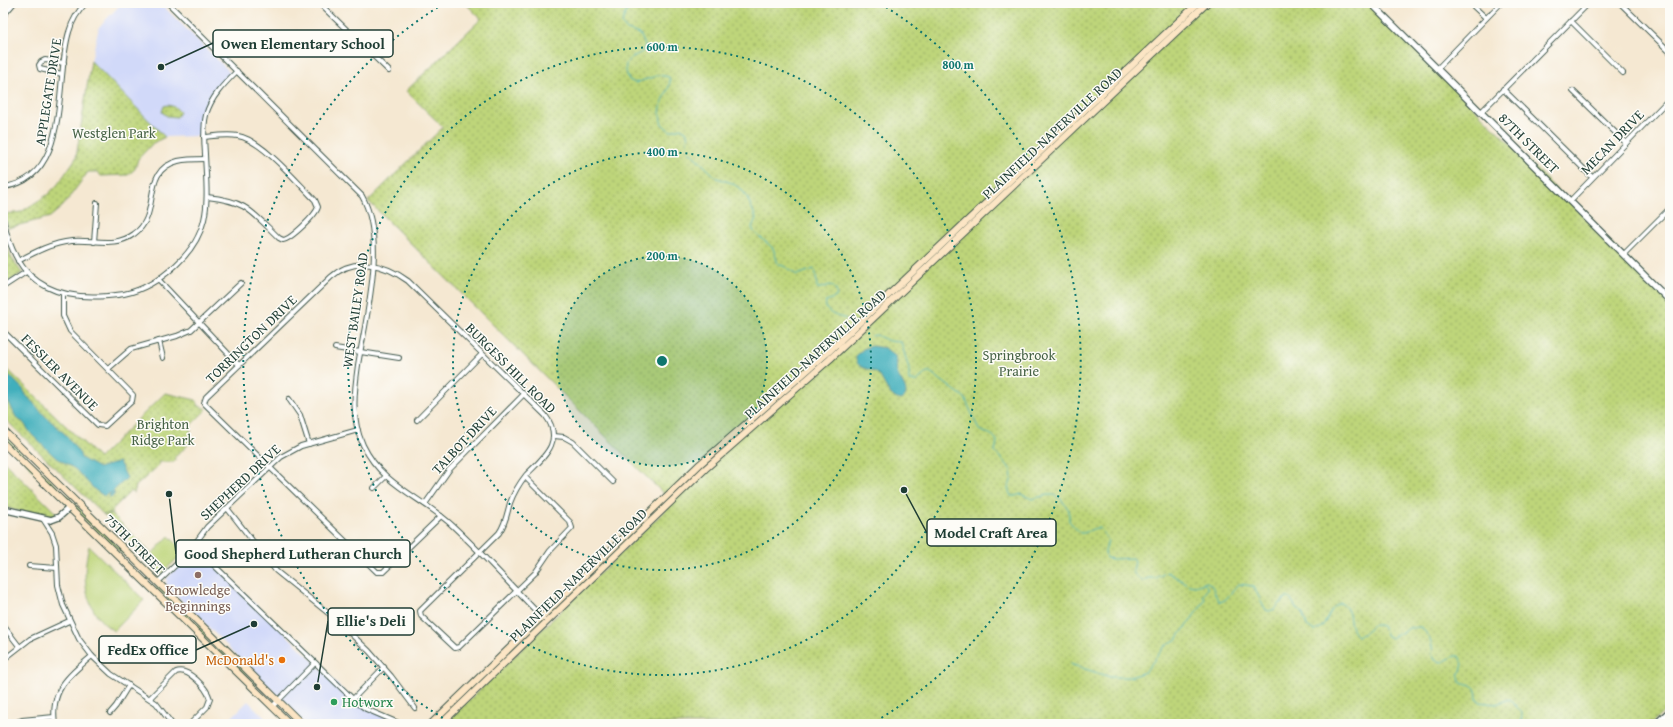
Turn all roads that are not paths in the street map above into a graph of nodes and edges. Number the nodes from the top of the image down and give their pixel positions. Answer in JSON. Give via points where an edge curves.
{"nodes":[{"id":1,"x":14,"y":3,"type":"edge"},
{"id":2,"x":86,"y":3,"type":"edge"},
{"id":3,"x":168,"y":3,"type":"edge"},
{"id":4,"x":319,"y":3,"type":"edge"},
{"id":5,"x":1198,"y":3,"type":"edge"},
{"id":6,"x":1207,"y":3,"type":"edge"},
{"id":7,"x":1371,"y":3,"type":"edge"},
{"id":8,"x":1470,"y":3,"type":"edge"},
{"id":9,"x":1501,"y":3,"type":"edge"},
{"id":10,"x":1589,"y":3,"type":"edge"},
{"id":11,"x":1620,"y":3,"type":"edge"},
{"id":12,"x":3,"y":16,"type":"edge"},
{"id":13,"x":1486,"y":18,"type":"junction"},
{"id":14,"x":1571,"y":21,"type":"junction"},
{"id":15,"x":1670,"y":52,"type":"edge"},
{"id":16,"x":64,"y":62,"type":"junction"},
{"id":17,"x":1437,"y":68,"type":"junction"},
{"id":18,"x":237,"y":71,"type":"junction"},
{"id":19,"x":389,"y":71,"type":"dead end"},
{"id":20,"x":1623,"y":73,"type":"dead end"},
{"id":21,"x":62,"y":74,"type":"junction"},
{"id":22,"x":1503,"y":89,"type":"junction"},
{"id":23,"x":1573,"y":91,"type":"dead end"},
{"id":24,"x":1670,"y":98,"type":"edge"},
{"id":25,"x":1481,"y":112,"type":"junction"},
{"id":26,"x":204,"y":137,"type":"junction"},
{"id":27,"x":1626,"y":143,"type":"junction"},
{"id":28,"x":205,"y":158,"type":"junction"},
{"id":29,"x":1592,"y":177,"type":"junction"},
{"id":30,"x":3,"y":187,"type":"edge"},
{"id":31,"x":207,"y":197,"type":"junction"},
{"id":32,"x":1570,"y":201,"type":"junction"},
{"id":33,"x":97,"y":203,"type":"dead end"},
{"id":34,"x":1670,"y":208,"type":"edge"},
{"id":35,"x":3,"y":219,"type":"edge"},
{"id":36,"x":94,"y":242,"type":"junction"},
{"id":37,"x":1624,"y":254,"type":"junction"},
{"id":38,"x":18,"y":262,"type":"junction"},
{"id":39,"x":373,"y":265,"type":"junction"},
{"id":40,"x":26,"y":272,"type":"junction"},
{"id":41,"x":159,"y":280,"type":"junction"},
{"id":42,"x":241,"y":283,"type":"dead end"},
{"id":43,"x":3,"y":287,"type":"edge"},
{"id":44,"x":63,"y":294,"type":"junction"},
{"id":45,"x":1670,"y":301,"type":"edge"},
{"id":46,"x":199,"y":323,"type":"junction"},
{"id":47,"x":3,"y":331,"type":"edge"},
{"id":48,"x":159,"y":341,"type":"junction"},
{"id":49,"x":335,"y":348,"type":"dead end"},
{"id":50,"x":360,"y":352,"type":"junction"},
{"id":51,"x":482,"y":354,"type":"junction"},
{"id":52,"x":163,"y":358,"type":"dead end"},
{"id":53,"x":399,"y":358,"type":"dead end"},
{"id":54,"x":239,"y":365,"type":"junction"},
{"id":55,"x":108,"y":369,"type":"junction"},
{"id":56,"x":524,"y":394,"type":"junction"},
{"id":57,"x":289,"y":399,"type":"dead end"},
{"id":58,"x":416,"y":420,"type":"dead end"},
{"id":59,"x":3,"y":430,"type":"edge"},
{"id":60,"x":358,"y":430,"type":"junction"},
{"id":61,"x":554,"y":436,"type":"junction"},
{"id":62,"x":3,"y":443,"type":"edge"},
{"id":63,"x":309,"y":444,"type":"junction"},
{"id":64,"x":269,"y":467,"type":"junction"},
{"id":65,"x":385,"y":477,"type":"junction"},
{"id":66,"x":525,"y":477,"type":"junction"},
{"id":67,"x":613,"y":482,"type":"dead end"},
{"id":68,"x":374,"y":488,"type":"dead end"},
{"id":69,"x":425,"y":504,"type":"junction"},
{"id":70,"x":69,"y":508,"type":"junction"},
{"id":71,"x":227,"y":508,"type":"junction"},
{"id":72,"x":3,"y":509,"type":"edge"},
{"id":73,"x":440,"y":516,"type":"junction"},
{"id":74,"x":43,"y":519,"type":"junction"},
{"id":75,"x":194,"y":546,"type":"junction"},
{"id":76,"x":479,"y":553,"type":"junction"},
{"id":77,"x":29,"y":566,"type":"dead end"},
{"id":78,"x":57,"y":568,"type":"junction"},
{"id":79,"x":144,"y":581,"type":"junction"},
{"id":80,"x":158,"y":582,"type":"junction"},
{"id":81,"x":517,"y":591,"type":"junction"},
{"id":82,"x":544,"y":620,"type":"junction"},
{"id":83,"x":69,"y":621,"type":"junction"},
{"id":84,"x":3,"y":626,"type":"edge"},
{"id":85,"x":19,"y":646,"type":"junction"},
{"id":86,"x":92,"y":656,"type":"junction"},
{"id":87,"x":3,"y":660,"type":"edge"},
{"id":88,"x":315,"y":662,"type":"junction"},
{"id":89,"x":384,"y":667,"type":"junction"},
{"id":90,"x":129,"y":685,"type":"junction"},
{"id":91,"x":150,"y":698,"type":"junction"},
{"id":92,"x":352,"y":699,"type":"junction"},
{"id":93,"x":278,"y":700,"type":"junction"},
{"id":94,"x":272,"y":707,"type":"junction"},
{"id":95,"x":415,"y":708,"type":"dead end"},
{"id":96,"x":1670,"y":711,"type":"edge"},
{"id":97,"x":110,"y":713,"type":"dead end"},
{"id":98,"x":54,"y":717,"type":"junction"},
{"id":99,"x":11,"y":724,"type":"edge"},
{"id":100,"x":55,"y":724,"type":"edge"},
{"id":101,"x":172,"y":724,"type":"edge"},
{"id":102,"x":190,"y":724,"type":"edge"},
{"id":103,"x":290,"y":724,"type":"edge"},
{"id":104,"x":302,"y":724,"type":"edge"},
{"id":105,"x":401,"y":724,"type":"edge"},
{"id":106,"x":431,"y":724,"type":"edge"},
{"id":107,"x":441,"y":724,"type":"edge"},
{"id":108,"x":1656,"y":724,"type":"edge"}],
"edges":[{"from":1,"to":12,"type":"street"},
{"from":2,"to":16,"type":"street","name":"APPLEGATE DRIVE","via":[[77,14],[70,30]]},
{"from":3,"to":18,"type":"street","name":"WEST BAILEY ROAD"},
{"from":4,"to":19,"type":"street"},
{"from":5,"to":82,"type":"main road","name":"PLAINFIELD-NAPERVILLE ROAD","via":[[826,354],[706,458]]},
{"from":6,"to":82,"type":"main road","name":"PLAINFIELD-NAPERVILLE ROAD","via":[[830,359],[705,469]]},
{"from":7,"to":17,"type":"street","name":"87TH STREET"},
{"from":8,"to":13,"type":"street"},
{"from":9,"to":13,"type":"street"},
{"from":10,"to":14,"type":"street"},
{"from":11,"to":15,"type":"street"},
{"from":13,"to":17,"type":"street"},
{"from":14,"to":20,"type":"street"},
{"from":14,"to":22,"type":"street"},
{"from":16,"to":21,"type":"street","name":"APPLEGATE DRIVE"},
{"from":16,"to":21,"type":"street","via":[[45,60],[39,65],[44,71]]},
{"from":17,"to":25,"type":"street","name":"87TH STREET"},
{"from":18,"to":26,"type":"street","via":[[211,102],[204,123]]},
{"from":18,"to":39,"type":"street","name":"WEST BAILEY ROAD","via":[[362,196],[373,227]]},
{"from":21,"to":30,"type":"street","name":"APPLEGATE DRIVE","via":[[49,154],[42,166],[30,177]]},
{"from":22,"to":25,"type":"street"},
{"from":22,"to":29,"type":"street"},
{"from":23,"to":27,"type":"street"},
{"from":24,"to":27,"type":"street","name":"MECAN DRIVE"},
{"from":25,"to":32,"type":"street","name":"87TH STREET"},
{"from":26,"to":28,"type":"street"},
{"from":26,"to":31,"type":"street","via":[[238,136],[257,144],[315,200],[318,207],[316,213],[283,240],[242,204]]},
{"from":27,"to":29,"type":"street","name":"MECAN DRIVE"},
{"from":28,"to":31,"type":"street"},
{"from":28,"to":36,"type":"street","via":[[178,161],[161,171],[152,188],[150,214],[135,233],[114,242]]},
{"from":29,"to":32,"type":"street","name":"MECAN DRIVE"},
{"from":31,"to":41,"type":"street","via":[[206,214],[198,238],[181,261]]},
{"from":32,"to":37,"type":"street","name":"87TH STREET"},
{"from":33,"to":36,"type":"street"},
{"from":34,"to":37,"type":"street"},
{"from":35,"to":38,"type":"street"},
{"from":36,"to":38,"type":"street","via":[[71,241],[52,245]]},
{"from":37,"to":45,"type":"street","name":"87TH STREET"},
{"from":38,"to":40,"type":"street"},
{"from":39,"to":50,"type":"street","name":"WEST BAILEY ROAD"},
{"from":39,"to":51,"type":"street","name":"BURGESS HILL ROAD","via":[[408,281]]},
{"from":39,"to":54,"type":"street","name":"TORRINGTON DRIVE","via":[[350,266],[334,274]]},
{"from":40,"to":43,"type":"street"},
{"from":40,"to":44,"type":"street","via":[[44,286]]},
{"from":41,"to":44,"type":"street","via":[[135,291],[115,295]]},
{"from":41,"to":46,"type":"street"},
{"from":42,"to":46,"type":"street"},
{"from":44,"to":55,"type":"street","via":[[63,311],[68,327]]},
{"from":46,"to":48,"type":"street","via":[[186,333]]},
{"from":46,"to":54,"type":"street"},
{"from":47,"to":55,"type":"street","name":"FESSLER AVENUE","via":[[102,427],[133,399],[131,392]]},
{"from":48,"to":52,"type":"street"},
{"from":48,"to":55,"type":"street","via":[[131,349]]},
{"from":49,"to":50,"type":"street"},
{"from":50,"to":53,"type":"street"},
{"from":50,"to":60,"type":"street","name":"WEST BAILEY ROAD","via":[[354,400]]},
{"from":51,"to":56,"type":"street","name":"BURGESS HILL ROAD"},
{"from":51,"to":58,"type":"street"},
{"from":54,"to":64,"type":"street","name":"TORRINGTON DRIVE","via":[[206,397],[204,403]]},
{"from":56,"to":61,"type":"street","name":"BURGESS HILL ROAD","via":[[549,420]]},
{"from":56,"to":69,"type":"street","name":"TALBOT DRIVE","via":[[449,470]]},
{"from":57,"to":63,"type":"street","via":[[300,415]]},
{"from":59,"to":80,"type":"main road","name":"75TH STREET"},
{"from":60,"to":63,"type":"street","name":"SHEPHERD DRIVE"},
{"from":60,"to":65,"type":"street","name":"WEST BAILEY ROAD","via":[[368,455]]},
{"from":61,"to":66,"type":"street","name":"BURGESS HILL ROAD","via":[[549,451]]},
{"from":61,"to":67,"type":"street","via":[[570,440]]},
{"from":62,"to":70,"type":"main road","name":"75TH STREET"},
{"from":63,"to":64,"type":"street","name":"SHEPHERD DRIVE","via":[[286,453]]},
{"from":64,"to":71,"type":"street","name":"SHEPHERD DRIVE"},
{"from":64,"to":73,"type":"street","via":[[379,573]]},
{"from":65,"to":68,"type":"street"},
{"from":65,"to":69,"type":"street","name":"WEST BAILEY ROAD"},
{"from":66,"to":76,"type":"street","name":"BURGESS HILL ROAD","via":[[513,495],[502,528]]},
{"from":66,"to":81,"type":"street","via":[[572,526],[550,551],[536,573]]},
{"from":69,"to":73,"type":"street","name":"WEST BAILEY ROAD"},
{"from":70,"to":74,"type":"street","via":[[56,519]]},
{"from":70,"to":79,"type":"main road","name":"75TH STREET"},
{"from":71,"to":75,"type":"street","name":"SHEPHERD DRIVE","via":[[207,527]]},
{"from":71,"to":89,"type":"street","via":[[276,571],[342,624]]},
{"from":72,"to":74,"type":"street"},
{"from":73,"to":76,"type":"street","name":"WEST BAILEY ROAD"},
{"from":74,"to":78,"type":"street","via":[[55,540]]},
{"from":75,"to":80,"type":"street","name":"SHEPHERD DRIVE"},
{"from":75,"to":88,"type":"street"},
{"from":76,"to":81,"type":"street","name":"WEST BAILEY ROAD"},
{"from":76,"to":81,"type":"street","name":"BURGESS HILL ROAD","via":[[421,610],[421,616],[452,647],[457,648]]},
{"from":77,"to":78,"type":"street"},
{"from":78,"to":83,"type":"street","via":[[58,585]]},
{"from":79,"to":80,"type":"main road"},
{"from":79,"to":94,"type":"main road","name":"75TH STREET"},
{"from":80,"to":93,"type":"main road","name":"75TH STREET"},
{"from":81,"to":82,"type":"street","name":"WEST BAILEY ROAD"},
{"from":82,"to":106,"type":"main road","name":"PLAINFIELD-NAPERVILLE ROAD"},
{"from":82,"to":107,"type":"main road","name":"PLAINFIELD-NAPERVILLE ROAD"},
{"from":83,"to":85,"type":"street","via":[[40,633]]},
{"from":83,"to":86,"type":"street"},
{"from":84,"to":85,"type":"street"},
{"from":85,"to":87,"type":"street"},
{"from":86,"to":90,"type":"street","via":[[111,674]]},
{"from":86,"to":98,"type":"street","via":[[68,677],[60,688],[55,701]]},
{"from":88,"to":92,"type":"street"},
{"from":88,"to":93,"type":"street"},
{"from":89,"to":92,"type":"street"},
{"from":89,"to":95,"type":"street"},
{"from":90,"to":91,"type":"street"},
{"from":90,"to":97,"type":"street"},
{"from":91,"to":101,"type":"street"},
{"from":91,"to":102,"type":"street","via":[[176,672],[188,673],[207,692],[210,699],[207,707]]},
{"from":92,"to":105,"type":"street","via":[[366,709]]},
{"from":93,"to":94,"type":"street"},
{"from":93,"to":104,"type":"main road","name":"75TH STREET"},
{"from":94,"to":103,"type":"main road","name":"75TH STREET"},
{"from":96,"to":108,"type":"street"},
{"from":98,"to":99,"type":"street","via":[[22,720]]},
{"from":98,"to":100,"type":"street"}]}
